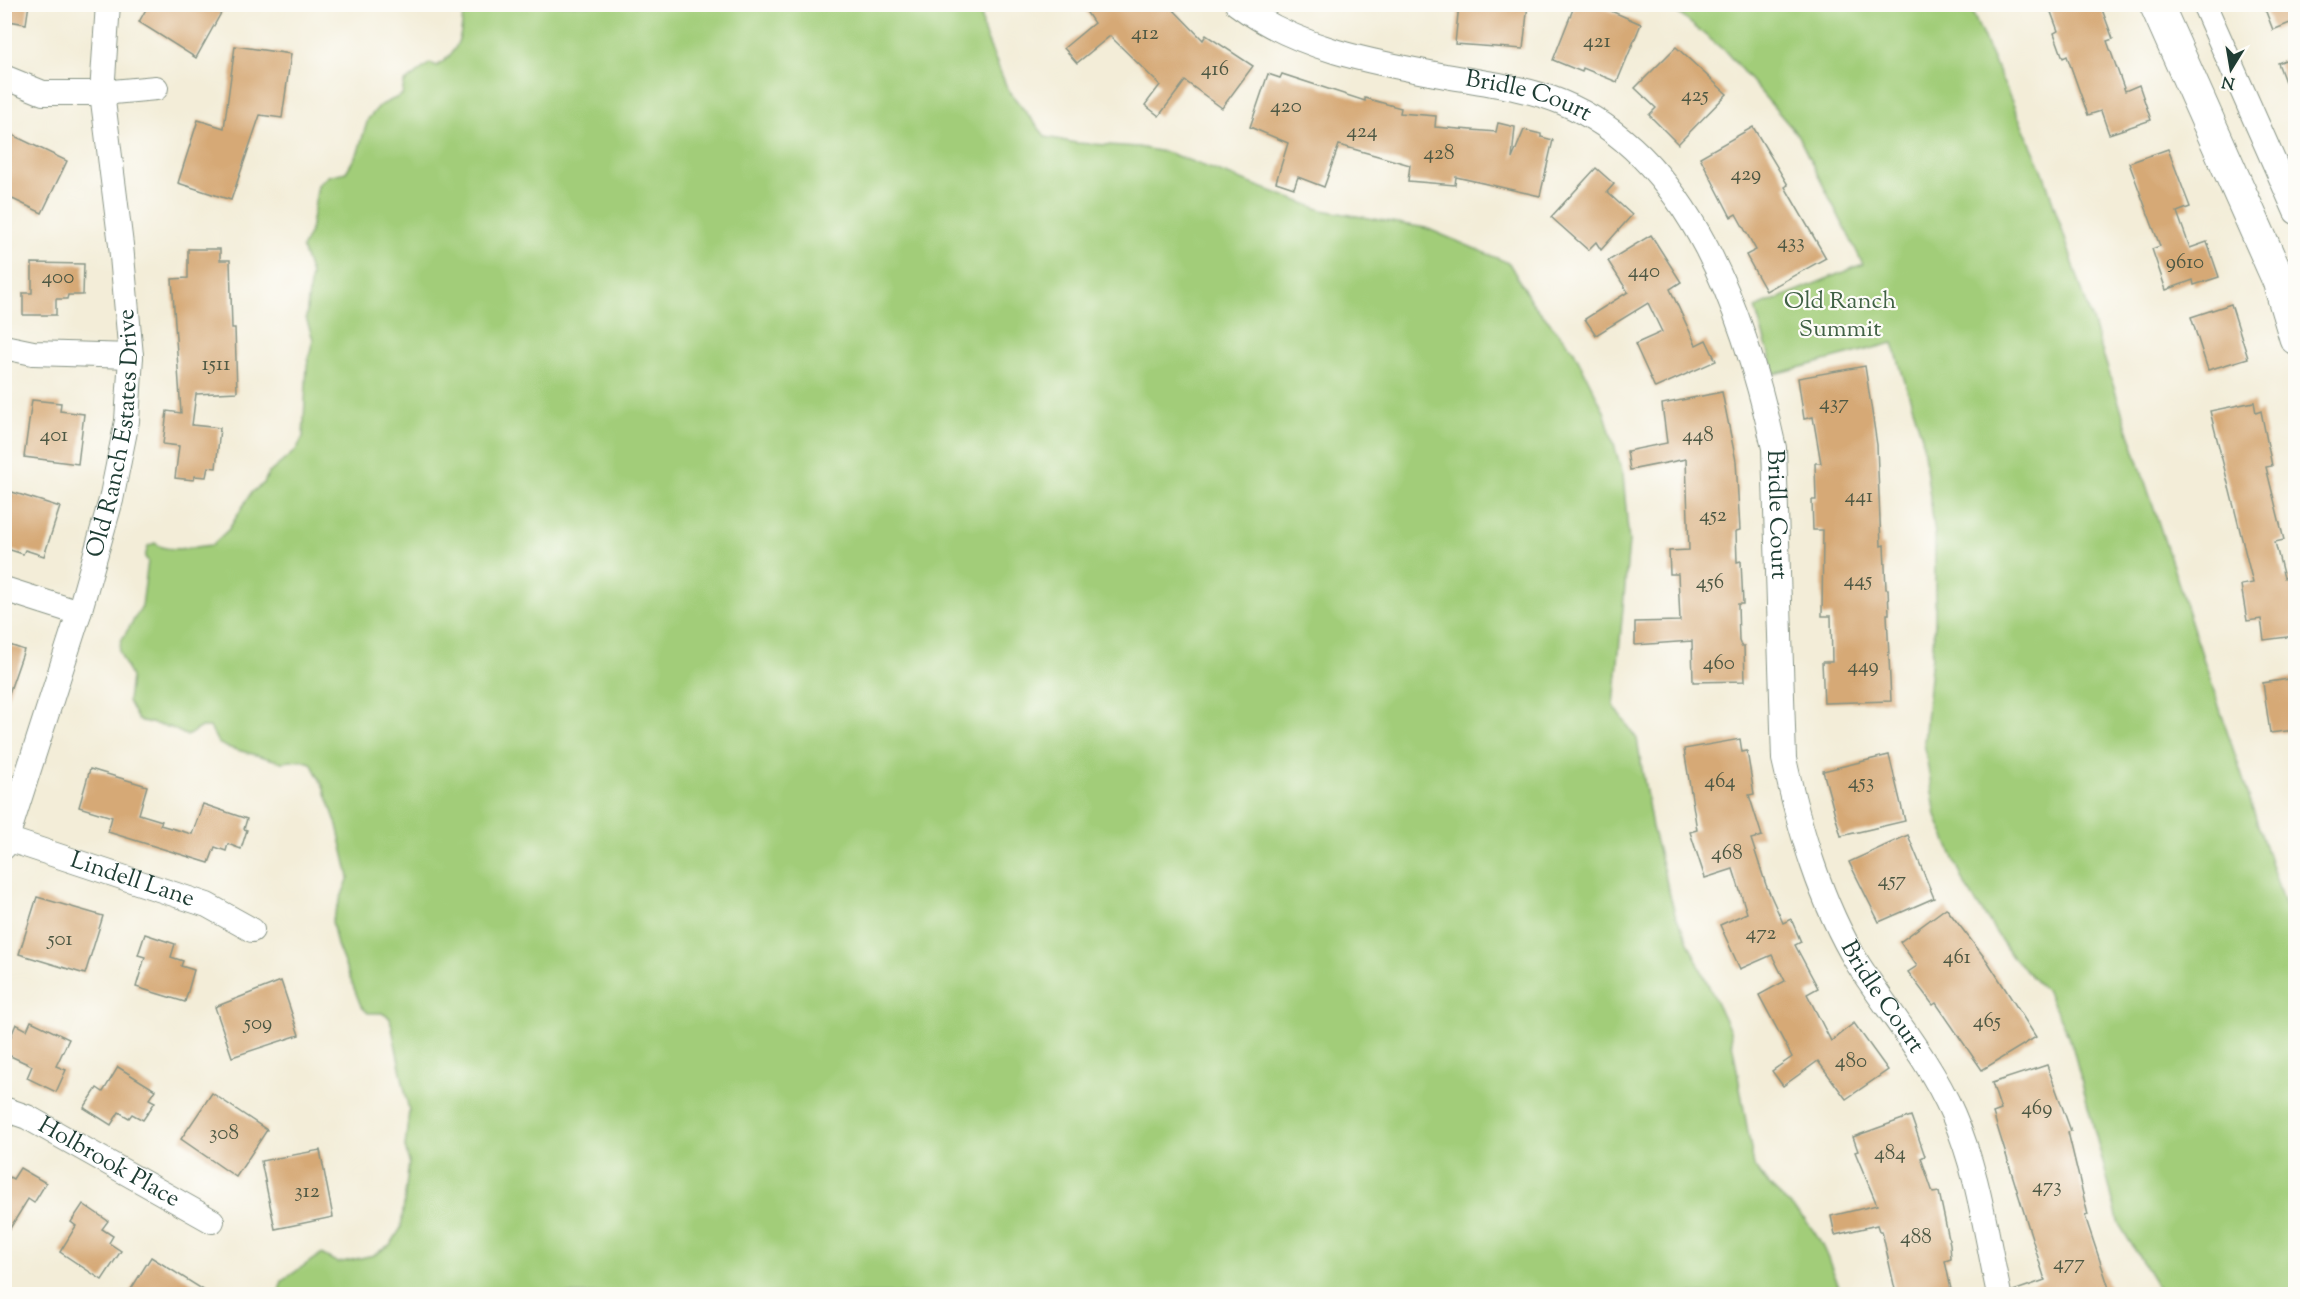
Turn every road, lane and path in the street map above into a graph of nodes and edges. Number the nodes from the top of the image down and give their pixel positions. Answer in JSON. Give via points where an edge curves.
{"nodes":[{"id":1,"x":108,"y":4,"type":"edge"},
{"id":2,"x":1238,"y":4,"type":"edge"},
{"id":3,"x":2156,"y":4,"type":"edge"},
{"id":4,"x":2179,"y":4,"type":"edge"},
{"id":5,"x":2204,"y":4,"type":"edge"},
{"id":6,"x":4,"y":78,"type":"edge"},
{"id":7,"x":156,"y":88,"type":"dead end"},
{"id":8,"x":102,"y":93,"type":"junction"},
{"id":9,"x":2295,"y":212,"type":"edge"},
{"id":10,"x":2295,"y":266,"type":"edge"},
{"id":11,"x":2295,"y":338,"type":"edge"},
{"id":12,"x":4,"y":347,"type":"edge"},
{"id":13,"x":131,"y":356,"type":"junction"},
{"id":14,"x":4,"y":589,"type":"edge"},
{"id":15,"x":79,"y":613,"type":"junction"},
{"id":16,"x":5,"y":841,"type":"edge"},
{"id":17,"x":252,"y":930,"type":"dead end"},
{"id":18,"x":4,"y":1109,"type":"edge"},
{"id":19,"x":212,"y":1221,"type":"dead end"},
{"id":20,"x":1999,"y":1294,"type":"edge"}],
"edges":[{"from":1,"to":8,"type":"street","name":"Old Ranch Estates Drive"},
{"from":2,"to":20,"type":"street","name":"Bridle Court","via":[[1321,47],[1561,102],[1625,140],[1647,160],[1679,202],[1732,306],[1764,401],[1774,448],[1784,759],[1795,809],[1834,919],[1859,964],[1930,1068],[1953,1112],[1977,1188]]},
{"from":3,"to":11,"type":"main road","via":[[2279,281]]},
{"from":4,"to":10,"type":"main road"},
{"from":5,"to":9,"type":"street"},
{"from":6,"to":8,"type":"street","via":[[43,93]]},
{"from":7,"to":8,"type":"street"},
{"from":8,"to":13,"type":"street","name":"Old Ranch Estates Drive"},
{"from":12,"to":13,"type":"street","via":[[33,353]]},
{"from":13,"to":15,"type":"street","name":"Old Ranch Estates Drive","via":[[127,421],[114,488]]},
{"from":14,"to":15,"type":"street"},
{"from":15,"to":16,"type":"street","name":"Old Ranch Estates Drive"},
{"from":16,"to":17,"type":"street","name":"Lindell Lane","via":[[207,905]]},
{"from":18,"to":19,"type":"street","name":"Holbrook Place","via":[[27,1117]]}]}
